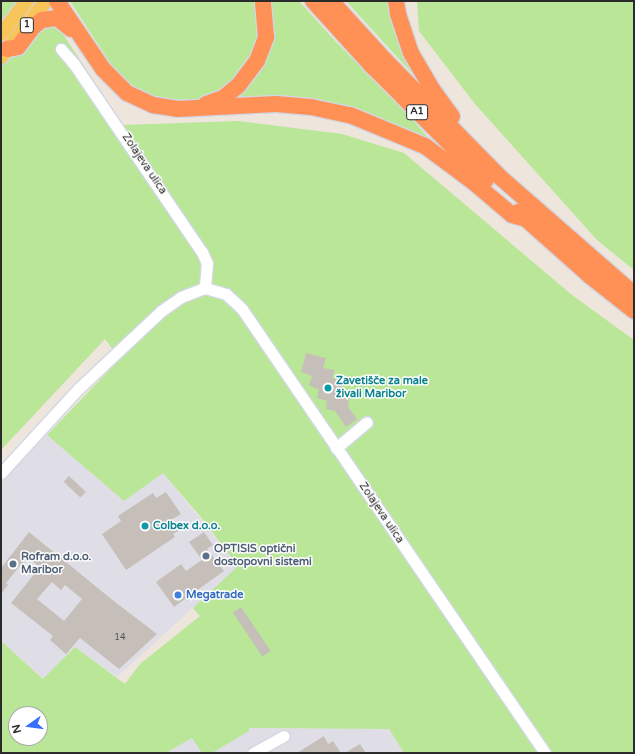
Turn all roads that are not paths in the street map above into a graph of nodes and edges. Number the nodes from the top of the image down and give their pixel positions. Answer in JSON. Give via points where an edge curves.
{"nodes":[{"id":1,"x":27,"y":1,"type":"edge"},
{"id":2,"x":46,"y":1,"type":"edge"},
{"id":3,"x":57,"y":1,"type":"edge"},
{"id":4,"x":263,"y":1,"type":"edge"},
{"id":5,"x":313,"y":1,"type":"edge"},
{"id":6,"x":331,"y":1,"type":"edge"},
{"id":7,"x":396,"y":1,"type":"edge"},
{"id":8,"x":1,"y":34,"type":"edge"},
{"id":9,"x":82,"y":40,"type":"junction"},
{"id":10,"x":61,"y":49,"type":"dead end"},
{"id":11,"x":4,"y":53,"type":"edge"},
{"id":12,"x":194,"y":108,"type":"junction"},
{"id":13,"x":477,"y":154,"type":"junction"},
{"id":14,"x":526,"y":219,"type":"junction"},
{"id":15,"x":205,"y":288,"type":"junction"},
{"id":16,"x":634,"y":294,"type":"edge"},
{"id":17,"x":634,"y":311,"type":"edge"},
{"id":18,"x":367,"y":422,"type":"dead end"},
{"id":19,"x":336,"y":448,"type":"junction"},
{"id":20,"x":1,"y":473,"type":"edge"},
{"id":21,"x":284,"y":736,"type":"dead end"},
{"id":22,"x":252,"y":753,"type":"edge"},
{"id":23,"x":545,"y":753,"type":"edge"}],
"edges":[{"from":1,"to":8,"type":"main road","number":"1"},
{"from":2,"to":11,"type":"main road","number":"1"},
{"from":3,"to":9,"type":"highway"},
{"from":4,"to":12,"type":"highway","via":[[266,37],[257,61],[238,86],[222,98]]},
{"from":5,"to":14,"type":"highway","number":"A1","via":[[372,66]]},
{"from":6,"to":13,"type":"highway","number":"A1"},
{"from":7,"to":13,"type":"highway","via":[[411,53],[432,89],[472,141]]},
{"from":9,"to":11,"type":"highway","via":[[57,18],[50,18],[34,26],[18,47]]},
{"from":9,"to":12,"type":"highway","via":[[103,69],[127,92],[153,105],[177,109]]},
{"from":10,"to":15,"type":"street","name":"Zolajeva ulica","via":[[74,64],[202,252],[207,263]]},
{"from":12,"to":14,"type":"highway","via":[[276,104],[311,107],[350,115],[425,146],[512,215]]},
{"from":13,"to":16,"type":"highway","number":"A1","via":[[532,206]]},
{"from":14,"to":17,"type":"highway","number":"A1"},
{"from":15,"to":19,"type":"street","name":"Zolajeva ulica","via":[[226,294],[242,309]]},
{"from":15,"to":20,"type":"street","via":[[181,297],[161,311],[120,348],[78,389]]},
{"from":18,"to":19,"type":"street"},
{"from":19,"to":23,"type":"street","name":"Zolajeva ulica"},
{"from":21,"to":22,"type":"street"}]}
